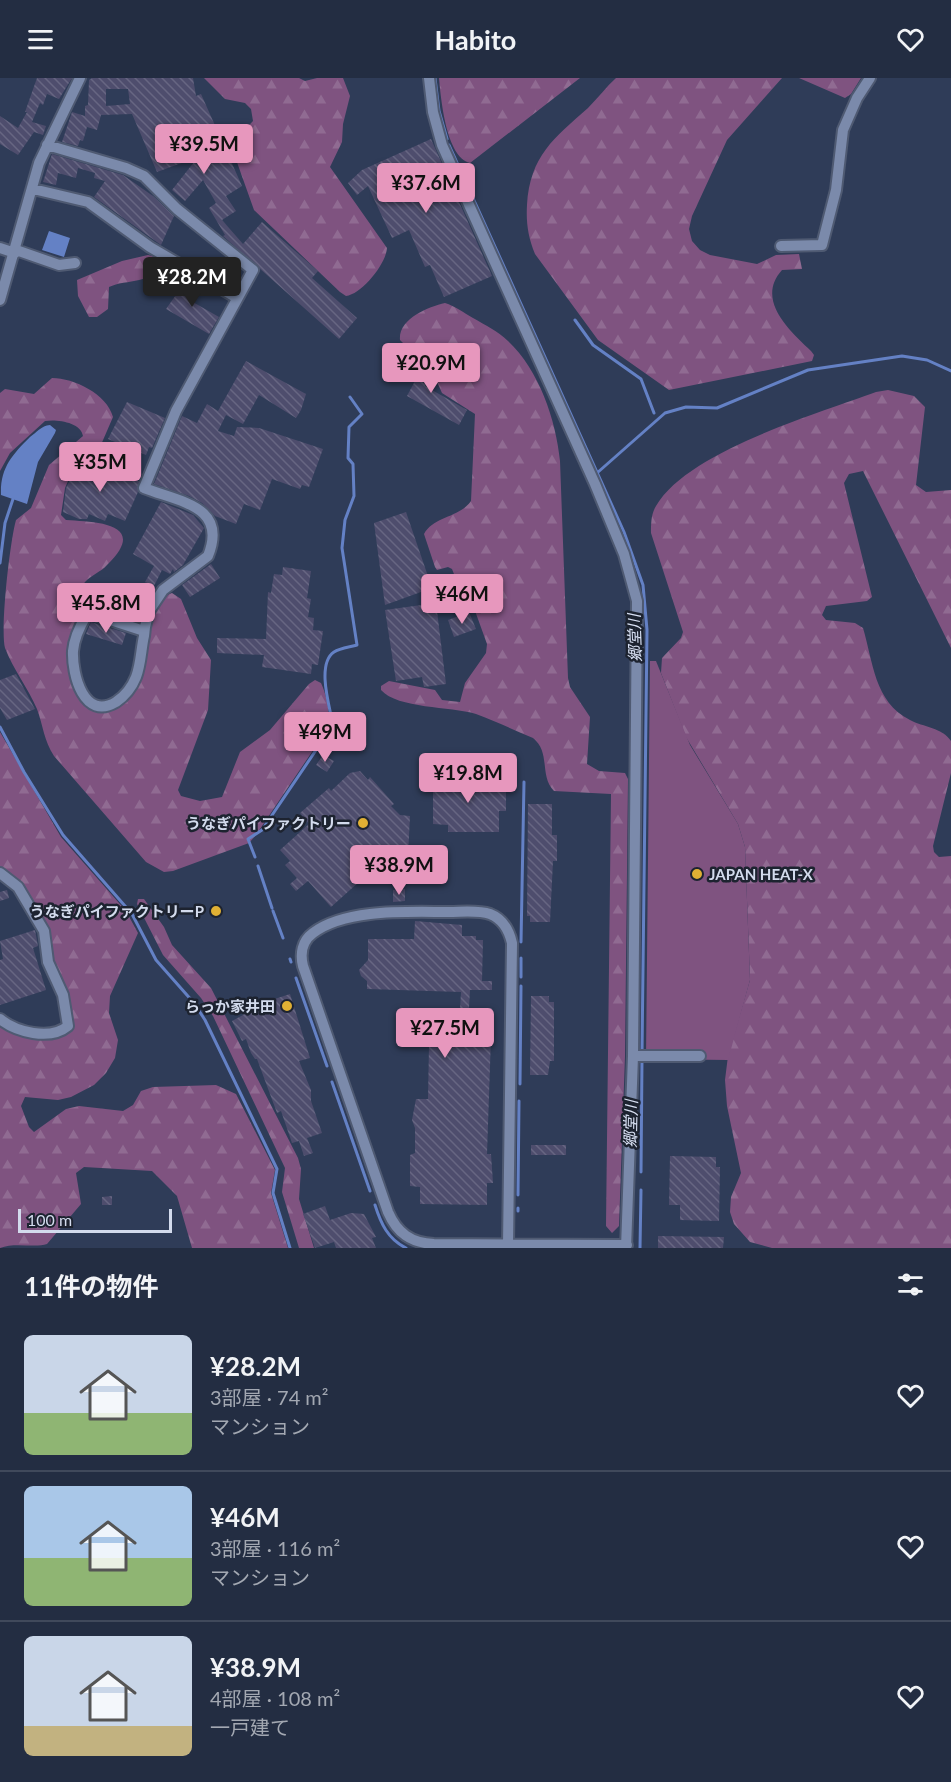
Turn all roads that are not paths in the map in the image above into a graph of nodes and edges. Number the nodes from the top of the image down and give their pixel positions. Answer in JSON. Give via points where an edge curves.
{"nodes":[{"id":1,"x":80,"y":78,"type":"edge"},
{"id":2,"x":429,"y":78,"type":"edge"},
{"id":3,"x":870,"y":78,"type":"edge"},
{"id":4,"x":47,"y":145,"type":"junction"},
{"id":5,"x":33,"y":189,"type":"junction"},
{"id":6,"x":781,"y":246,"type":"dead end"},
{"id":7,"x":0,"y":248,"type":"edge"},
{"id":8,"x":15,"y":251,"type":"junction"},
{"id":9,"x":75,"y":263,"type":"dead end"},
{"id":10,"x":237,"y":298,"type":"junction"},
{"id":11,"x":0,"y":300,"type":"edge"},
{"id":12,"x":144,"y":631,"type":"junction"},
{"id":13,"x":0,"y":873,"type":"edge"},
{"id":14,"x":0,"y":1019,"type":"edge"},
{"id":15,"x":639,"y":1056,"type":"junction"},
{"id":16,"x":700,"y":1056,"type":"dead end"},
{"id":17,"x":508,"y":1245,"type":"junction"},
{"id":18,"x":461,"y":1246,"type":"edge"},
{"id":19,"x":626,"y":1247,"type":"edge"}],
"edges":[{"from":1,"to":4,"type":"street"},
{"from":2,"to":15,"type":"street","via":[[442,145],[595,484],[634,587],[638,630]]},
{"from":3,"to":6,"type":"street","via":[[843,130],[836,190],[822,245]]},
{"from":4,"to":5,"type":"street"},
{"from":4,"to":10,"type":"street","via":[[126,168],[152,182],[177,209],[253,270]]},
{"from":5,"to":8,"type":"street"},
{"from":5,"to":10,"type":"street","via":[[88,202],[150,247]]},
{"from":7,"to":8,"type":"street"},
{"from":8,"to":9,"type":"street","via":[[59,265]]},
{"from":8,"to":11,"type":"street"},
{"from":10,"to":12,"type":"street","via":[[176,411],[144,488],[206,514],[213,526],[211,550],[204,562],[173,581],[158,597]]},
{"from":12,"to":12,"type":"street","via":[[138,671],[127,693],[107,706],[87,702],[80,689],[73,651],[86,616],[92,614]]},
{"from":13,"to":14,"type":"street","via":[[18,887],[45,931],[48,962],[63,995],[68,1026],[27,1032]]},
{"from":15,"to":16,"type":"street"},
{"from":15,"to":19,"type":"street"},
{"from":17,"to":18,"type":"street"},
{"from":17,"to":18,"type":"street","via":[[512,943],[506,926],[483,912],[399,912],[359,917],[321,928],[302,948],[303,966],[392,1222],[414,1241]]},
{"from":17,"to":19,"type":"street"}]}
